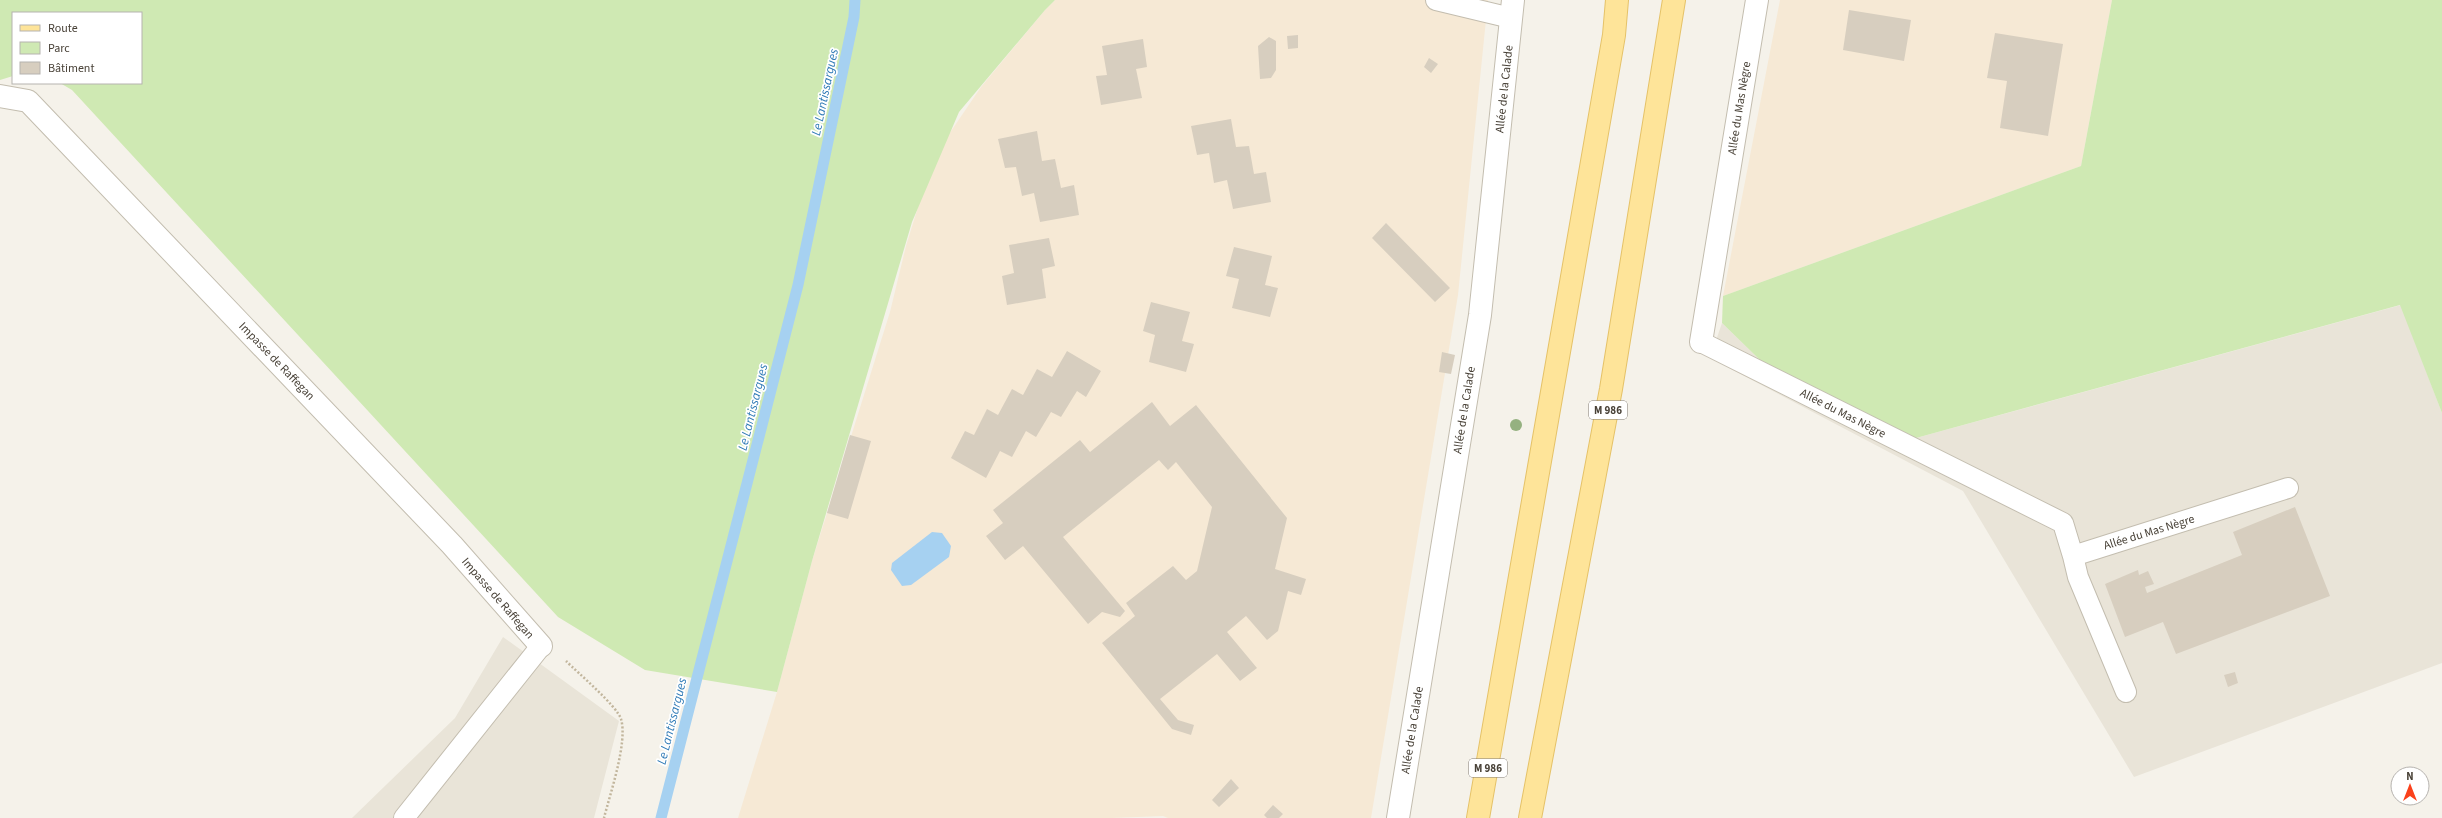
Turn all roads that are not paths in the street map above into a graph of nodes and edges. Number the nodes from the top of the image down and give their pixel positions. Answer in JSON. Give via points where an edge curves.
{"nodes":[{"id":1,"x":1436,"y":0,"type":"edge"},
{"id":2,"x":1617,"y":0,"type":"edge"},
{"id":3,"x":1674,"y":0,"type":"edge"},
{"id":4,"x":1757,"y":0,"type":"edge"},
{"id":5,"x":1512,"y":9,"type":"edge"},
{"id":6,"x":0,"y":96,"type":"edge"},
{"id":7,"x":1701,"y":342,"type":"joint"},
{"id":8,"x":2288,"y":488,"type":"dead end"},
{"id":9,"x":2073,"y":556,"type":"junction"},
{"id":10,"x":541,"y":646,"type":"joint"},
{"id":11,"x":2126,"y":692,"type":"dead end"},
{"id":12,"x":404,"y":818,"type":"edge"},
{"id":13,"x":1398,"y":818,"type":"edge"},
{"id":14,"x":1478,"y":818,"type":"edge"},
{"id":15,"x":1530,"y":818,"type":"edge"}],
"edges":[{"from":1,"to":5,"type":"lane"},
{"from":2,"to":14,"type":"main road","number":"M 986","via":[[1614,36]]},
{"from":3,"to":15,"type":"main road","number":"M 986","via":[[1612,389]]},
{"from":4,"to":7,"type":"street","name":"Allée du Mas Nègre"},
{"from":5,"to":13,"type":"street","name":"Allée de la Calade","via":[[1480,315]]},
{"from":6,"to":10,"type":"street","name":"Impasse de Raffegan","via":[[28,101],[452,545]]},
{"from":7,"to":9,"type":"lane","name":"Allée du Mas Nègre","via":[[2063,523]]},
{"from":8,"to":9,"type":"lane","name":"Allée du Mas Nègre"},
{"from":9,"to":11,"type":"lane","via":[[2078,577]]},
{"from":10,"to":12,"type":"lane"}]}
